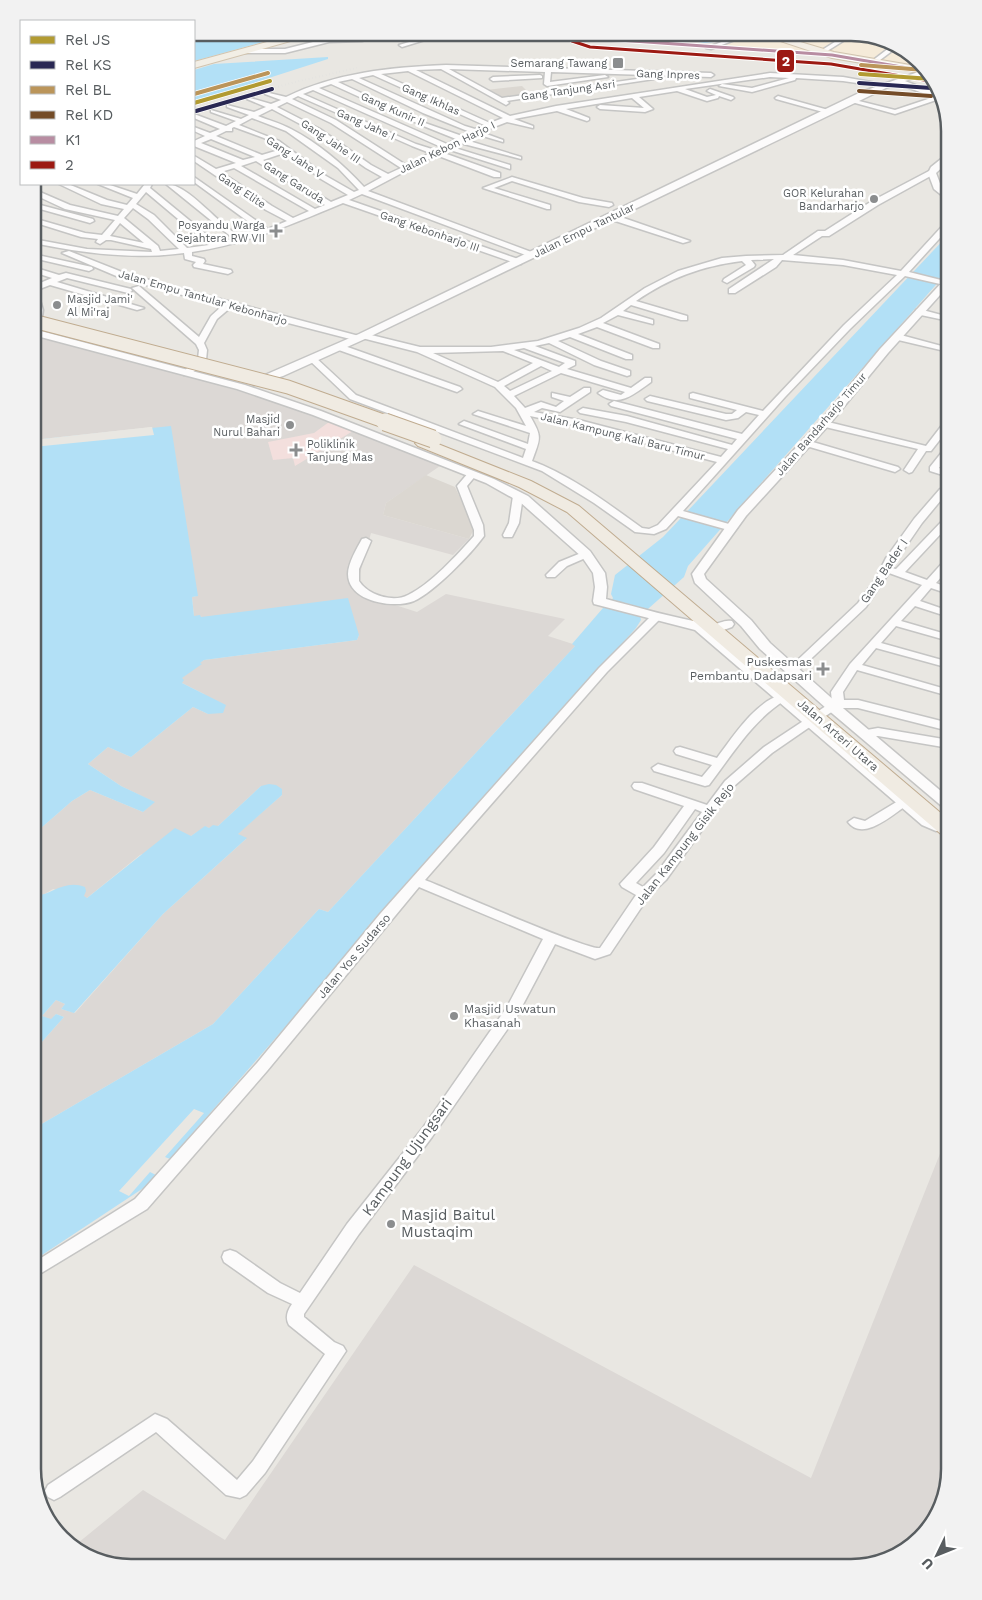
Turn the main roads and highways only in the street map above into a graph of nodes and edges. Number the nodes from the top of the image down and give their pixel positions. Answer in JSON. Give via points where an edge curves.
{"nodes":[{"id":1,"x":280,"y":41,"type":"edge"},
{"id":2,"x":787,"y":41,"type":"edge"},
{"id":3,"x":195,"y":65,"type":"edge"},
{"id":4,"x":916,"y":70,"type":"edge"},
{"id":5,"x":41,"y":323,"type":"edge"},
{"id":6,"x":41,"y":329,"type":"edge"},
{"id":7,"x":428,"y":441,"type":"junction"},
{"id":8,"x":713,"y":626,"type":"junction"},
{"id":9,"x":824,"y":711,"type":"junction"},
{"id":10,"x":941,"y":818,"type":"edge"}],
"edges":[{"from":1,"to":3,"type":"main road"},
{"from":2,"to":4,"type":"main road","via":[[827,53]]},
{"from":5,"to":7,"type":"highway","bridge":true,"via":[[288,387]]},
{"from":6,"to":7,"type":"highway","via":[[231,378]]},
{"from":7,"to":8,"type":"highway","name":"Jalan Arteri Utara","via":[[550,495],[573,509],[624,545],[687,598]]},
{"from":8,"to":9,"type":"highway","name":"Jalan Arteri Utara"},
{"from":8,"to":9,"type":"highway","name":"Jalan Arteri Utara","via":[[751,638]]},
{"from":9,"to":10,"type":"highway","name":"Jalan Arteri Utara"}]}
